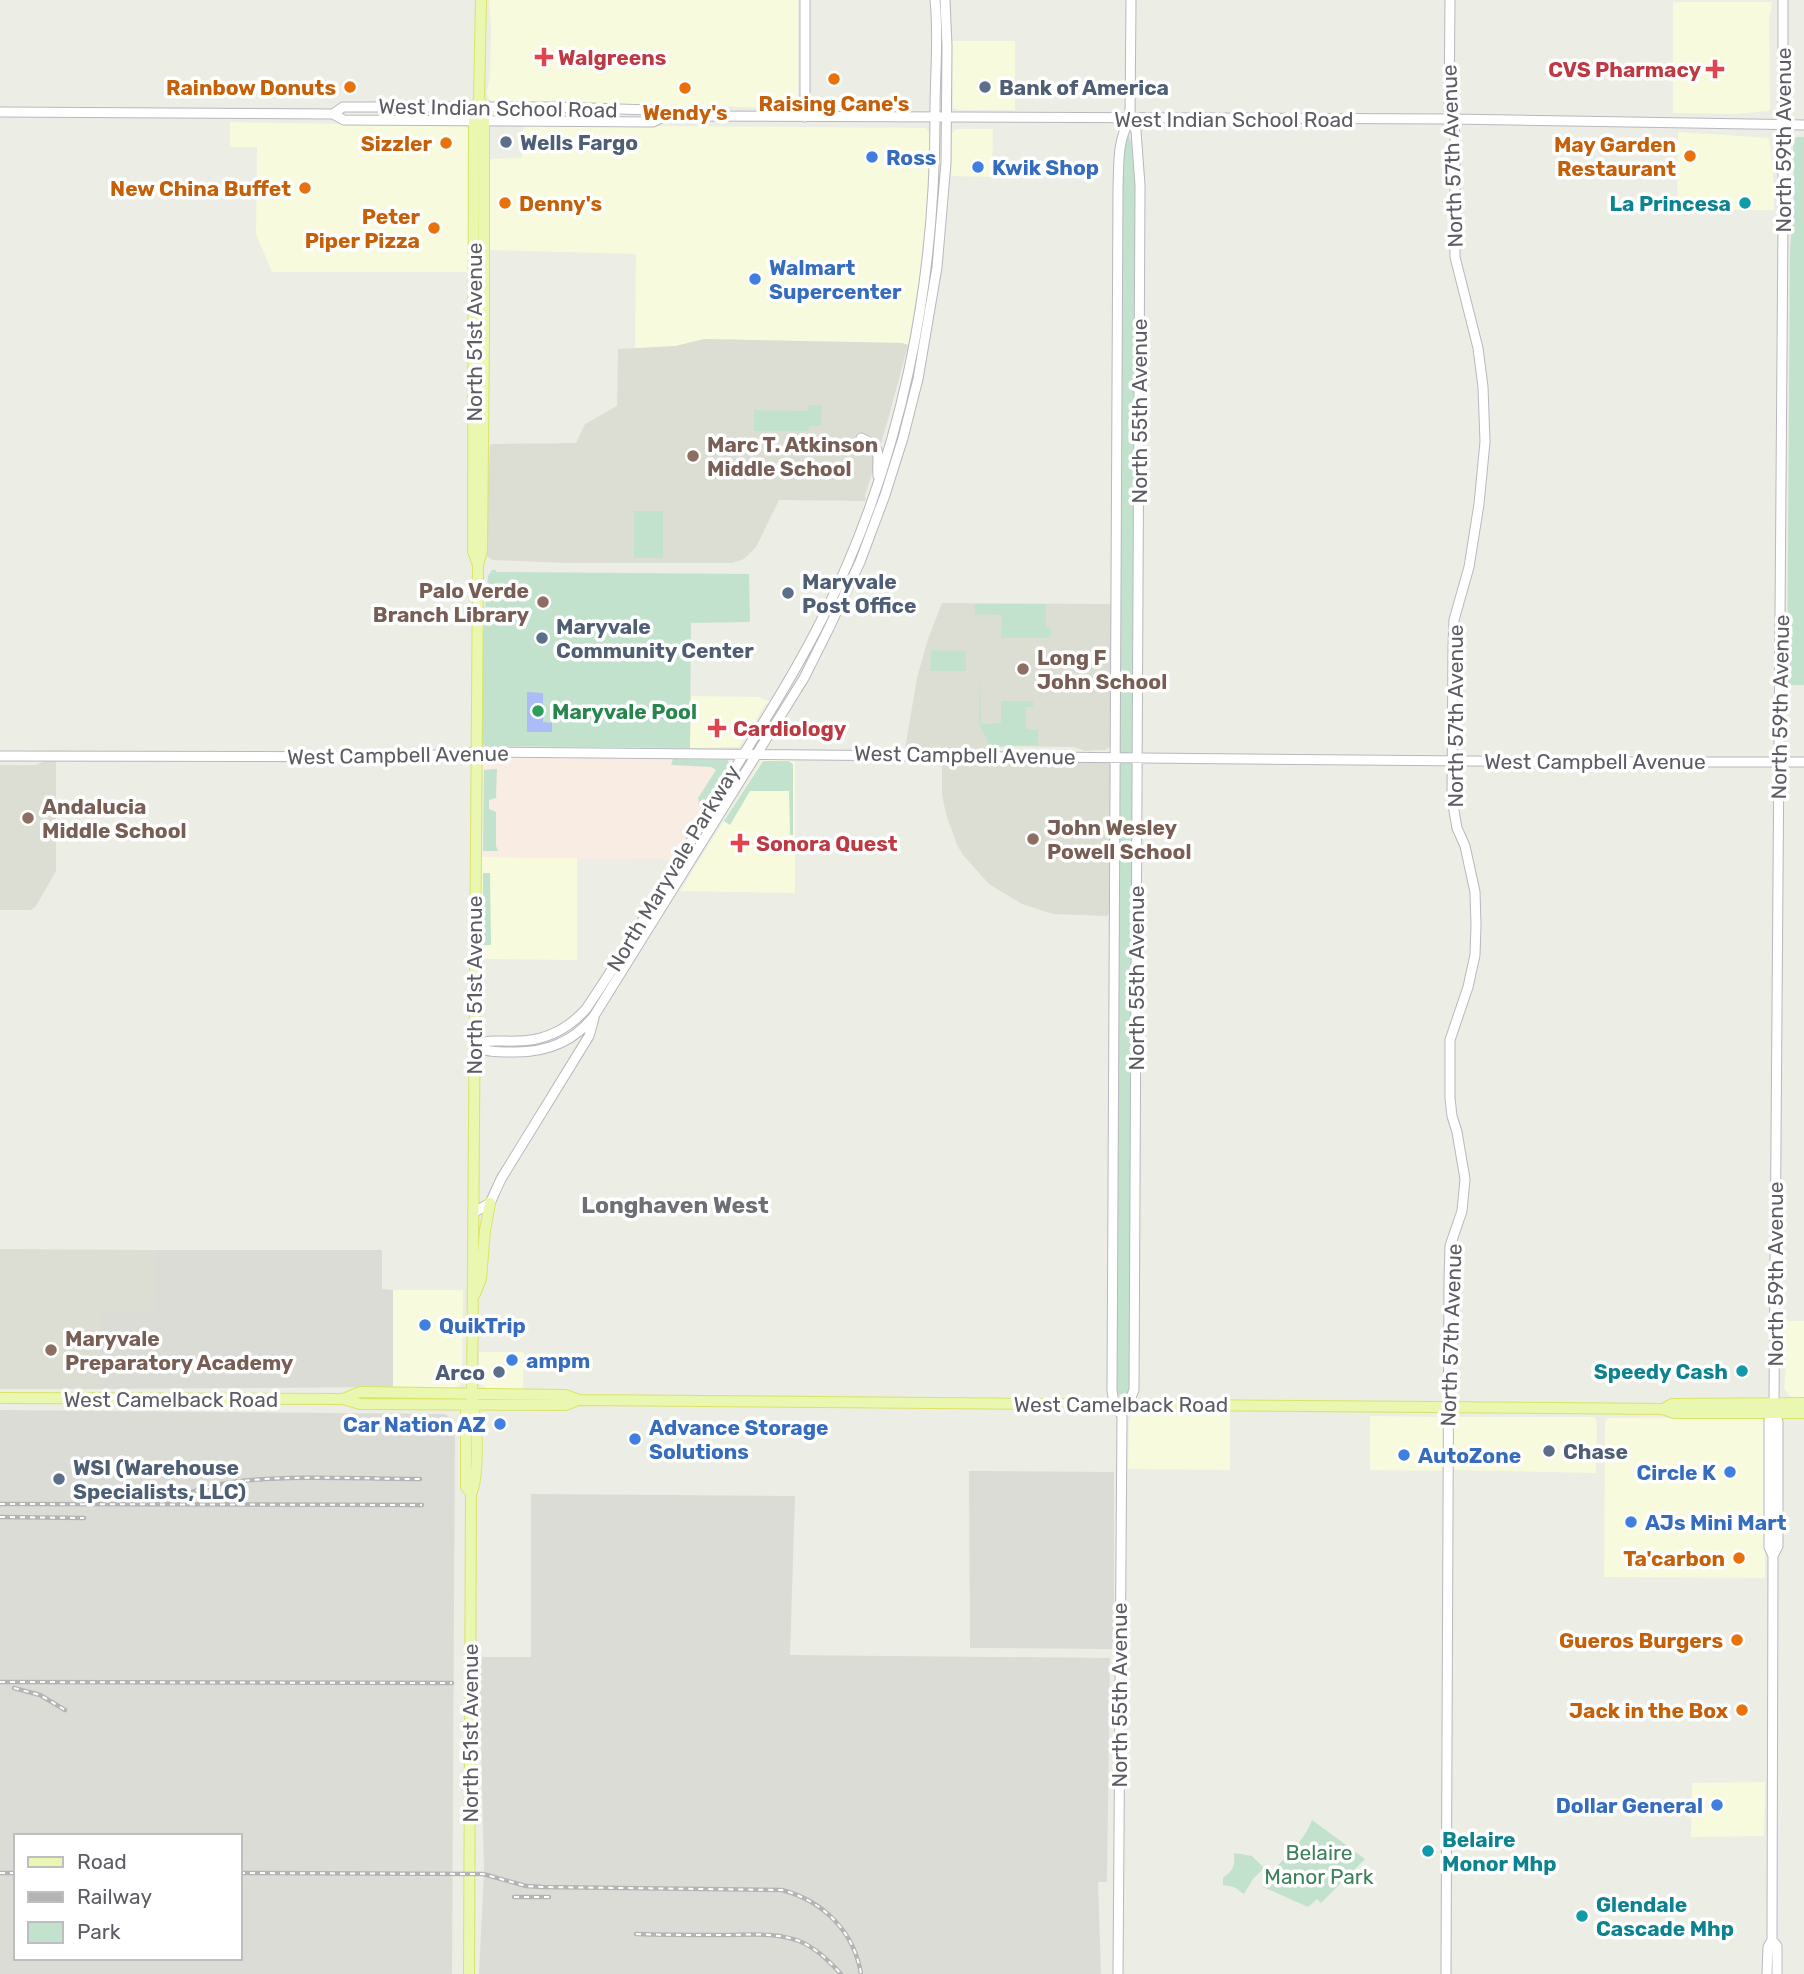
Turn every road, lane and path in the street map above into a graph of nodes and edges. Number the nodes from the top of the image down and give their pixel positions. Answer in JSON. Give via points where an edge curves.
{"nodes":[{"id":1,"x":481,"y":0,"type":"edge"},
{"id":2,"x":805,"y":0,"type":"edge"},
{"id":3,"x":935,"y":0,"type":"edge"},
{"id":4,"x":945,"y":0,"type":"edge"},
{"id":5,"x":1131,"y":0,"type":"edge"},
{"id":6,"x":1450,"y":0,"type":"edge"},
{"id":7,"x":1783,"y":0,"type":"edge"},
{"id":8,"x":479,"y":104,"type":"junction"},
{"id":9,"x":0,"y":112,"type":"edge"},
{"id":10,"x":333,"y":114,"type":"junction"},
{"id":11,"x":665,"y":116,"type":"junction"},
{"id":12,"x":805,"y":117,"type":"junction"},
{"id":13,"x":936,"y":118,"type":"junction"},
{"id":14,"x":946,"y":118,"type":"junction"},
{"id":15,"x":1130,"y":119,"type":"junction"},
{"id":16,"x":1452,"y":120,"type":"junction"},
{"id":17,"x":479,"y":121,"type":"junction"},
{"id":18,"x":1783,"y":125,"type":"junction"},
{"id":19,"x":1804,"y":125,"type":"edge"},
{"id":20,"x":933,"y":195,"type":"junction"},
{"id":21,"x":941,"y":234,"type":"junction"},
{"id":22,"x":861,"y":438,"type":"dead end"},
{"id":23,"x":879,"y":482,"type":"junction"},
{"id":24,"x":476,"y":752,"type":"junction"},
{"id":25,"x":743,"y":754,"type":"junction"},
{"id":26,"x":757,"y":754,"type":"junction"},
{"id":27,"x":0,"y":756,"type":"edge"},
{"id":28,"x":1116,"y":757,"type":"junction"},
{"id":29,"x":1138,"y":757,"type":"junction"},
{"id":30,"x":1452,"y":760,"type":"junction"},
{"id":31,"x":1779,"y":762,"type":"junction"},
{"id":32,"x":1804,"y":762,"type":"edge"},
{"id":33,"x":728,"y":780,"type":"junction"},
{"id":34,"x":716,"y":821,"type":"junction"},
{"id":35,"x":699,"y":847,"type":"junction"},
{"id":36,"x":686,"y":849,"type":"junction"},
{"id":37,"x":594,"y":1016,"type":"junction"},
{"id":38,"x":474,"y":1046,"type":"junction"},
{"id":39,"x":490,"y":1203,"type":"junction"},
{"id":40,"x":473,"y":1213,"type":"junction"},
{"id":41,"x":472,"y":1301,"type":"junction"},
{"id":42,"x":0,"y":1398,"type":"edge"},
{"id":43,"x":472,"y":1400,"type":"junction"},
{"id":44,"x":1804,"y":1403,"type":"edge"},
{"id":45,"x":1114,"y":1404,"type":"junction"},
{"id":46,"x":1129,"y":1405,"type":"junction"},
{"id":47,"x":1448,"y":1407,"type":"junction"},
{"id":48,"x":1774,"y":1408,"type":"junction"},
{"id":49,"x":1804,"y":1413,"type":"edge"},
{"id":50,"x":1122,"y":1416,"type":"junction"},
{"id":51,"x":1772,"y":1940,"type":"junction"},
{"id":52,"x":469,"y":1974,"type":"edge"},
{"id":53,"x":1118,"y":1974,"type":"edge"},
{"id":54,"x":1446,"y":1974,"type":"edge"},
{"id":55,"x":1767,"y":1974,"type":"edge"},
{"id":56,"x":1777,"y":1974,"type":"edge"}],
"edges":[{"from":1,"to":8,"type":"main road","name":"North 51st Avenue"},
{"from":2,"to":12,"type":"street"},
{"from":3,"to":13,"type":"street","name":"North Maryvale Parkway"},
{"from":4,"to":14,"type":"street","name":"North Maryvale Parkway"},
{"from":5,"to":15,"type":"street","name":"North 55th Avenue"},
{"from":6,"to":16,"type":"street","name":"North 57th Avenue"},
{"from":7,"to":18,"type":"street","name":"North 59th Avenue"},
{"from":8,"to":10,"type":"street","name":"West Indian School Road","via":[[343,107]]},
{"from":8,"to":11,"type":"street","name":"West Indian School Road","via":[[651,110]]},
{"from":8,"to":17,"type":"main road","name":"North 51st Avenue"},
{"from":9,"to":10,"type":"street","name":"West Indian School Road"},
{"from":10,"to":17,"type":"street","name":"West Indian School Road","via":[[344,120]]},
{"from":11,"to":12,"type":"street","name":"West Indian School Road"},
{"from":11,"to":17,"type":"street","name":"West Indian School Road","via":[[653,122]]},
{"from":12,"to":13,"type":"street","name":"West Indian School Road"},
{"from":13,"to":14,"type":"street","name":"West Indian School Road"},
{"from":13,"to":20,"type":"street","name":"North Maryvale Parkway"},
{"from":14,"to":15,"type":"street","name":"West Indian School Road"},
{"from":14,"to":21,"type":"street","name":"North Maryvale Parkway"},
{"from":15,"to":16,"type":"street","name":"West Indian School Road"},
{"from":15,"to":28,"type":"street","name":"North 55th Avenue","via":[[1120,146],[1118,189]]},
{"from":15,"to":29,"type":"street","name":"North 55th Avenue","via":[[1136,131],[1140,185]]},
{"from":16,"to":18,"type":"street","name":"West Indian School Road"},
{"from":16,"to":30,"type":"street","name":"North 57th Avenue","via":[[1455,257],[1478,348],[1485,442],[1469,567],[1454,620]]},
{"from":17,"to":24,"type":"main road","name":"North 51st Avenue","via":[[473,551],[478,565]]},
{"from":18,"to":19,"type":"street","name":"West Indian School Road"},
{"from":18,"to":31,"type":"street","name":"North 59th Avenue"},
{"from":20,"to":21,"type":"street","via":[[937,196]]},
{"from":20,"to":23,"type":"street","name":"North Maryvale Parkway","via":[[917,331]]},
{"from":21,"to":26,"type":"street","name":"North Maryvale Parkway","via":[[918,379],[885,495],[829,628]]},
{"from":22,"to":23,"type":"street","via":[[877,448]]},
{"from":23,"to":25,"type":"street","name":"North Maryvale Parkway","via":[[825,613],[781,696]]},
{"from":24,"to":25,"type":"street","name":"West Campbell Avenue"},
{"from":24,"to":27,"type":"street","name":"West Campbell Avenue","via":[[410,757]]},
{"from":24,"to":38,"type":"main road","name":"North 51st Avenue"},
{"from":25,"to":26,"type":"street","name":"West Campbell Avenue"},
{"from":25,"to":33,"type":"street","name":"North Maryvale Parkway"},
{"from":26,"to":28,"type":"street","name":"West Campbell Avenue"},
{"from":26,"to":34,"type":"street","name":"North Maryvale Parkway"},
{"from":28,"to":29,"type":"street","name":"West Campbell Avenue"},
{"from":28,"to":45,"type":"street","name":"North 55th Avenue"},
{"from":29,"to":30,"type":"street","name":"West Campbell Avenue"},
{"from":29,"to":46,"type":"street","name":"North 55th Avenue","via":[[1134,1390]]},
{"from":30,"to":31,"type":"street","name":"West Campbell Avenue"},
{"from":30,"to":47,"type":"street","name":"North 57th Avenue","via":[[1453,812],[1475,892],[1476,925],[1468,987],[1450,1040],[1451,1107],[1465,1180],[1462,1212],[1450,1246]]},
{"from":31,"to":32,"type":"street","name":"West Campbell Avenue"},
{"from":31,"to":48,"type":"street","name":"North 59th Avenue"},
{"from":33,"to":34,"type":"street","via":[[714,813]]},
{"from":33,"to":36,"type":"street","name":"North Maryvale Parkway"},
{"from":34,"to":35,"type":"street","name":"North Maryvale Parkway"},
{"from":35,"to":36,"type":"street"},
{"from":35,"to":37,"type":"street","name":"North Maryvale Parkway"},
{"from":36,"to":38,"type":"street","name":"North Maryvale Parkway","via":[[592,1001],[576,1019],[552,1035]]},
{"from":37,"to":38,"type":"street","name":"North Maryvale Parkway","via":[[569,1039],[548,1048],[496,1052]]},
{"from":37,"to":39,"type":"street","name":"North Maryvale Parkway","via":[[589,1036]]},
{"from":38,"to":40,"type":"main road","name":"North 51st Avenue"},
{"from":39,"to":40,"type":"street"},
{"from":39,"to":41,"type":"main road","via":[[481,1279]]},
{"from":40,"to":41,"type":"main road","name":"North 51st Avenue"},
{"from":41,"to":43,"type":"main road","name":"North 51st Avenue"},
{"from":42,"to":43,"type":"main road","name":"West Camelback Road","via":[[343,1399],[359,1392]]},
{"from":43,"to":45,"type":"main road","name":"West Camelback Road","via":[[565,1395],[579,1400]]},
{"from":43,"to":52,"type":"main road","name":"North 51st Avenue","via":[[476,1466],[471,1493]]},
{"from":44,"to":48,"type":"main road","name":"West Camelback Road"},
{"from":45,"to":46,"type":"main road","name":"West Camelback Road"},
{"from":45,"to":50,"type":"street"},
{"from":46,"to":47,"type":"main road","name":"West Camelback Road"},
{"from":46,"to":50,"type":"street","name":"North 55th Avenue"},
{"from":47,"to":48,"type":"main road","name":"West Camelback Road","via":[[1663,1409],[1672,1404]]},
{"from":47,"to":54,"type":"street","name":"North 57th Avenue"},
{"from":48,"to":49,"type":"main road","name":"West Camelback Road"},
{"from":48,"to":51,"type":"street","name":"North 59th Avenue","via":[[1778,1422],[1778,1546],[1773,1556]]},
{"from":50,"to":53,"type":"street","name":"North 55th Avenue"},
{"from":51,"to":55,"type":"street","name":"North 59th Avenue"},
{"from":51,"to":56,"type":"street","name":"North 59th Avenue","via":[[1777,1946]]}]}
